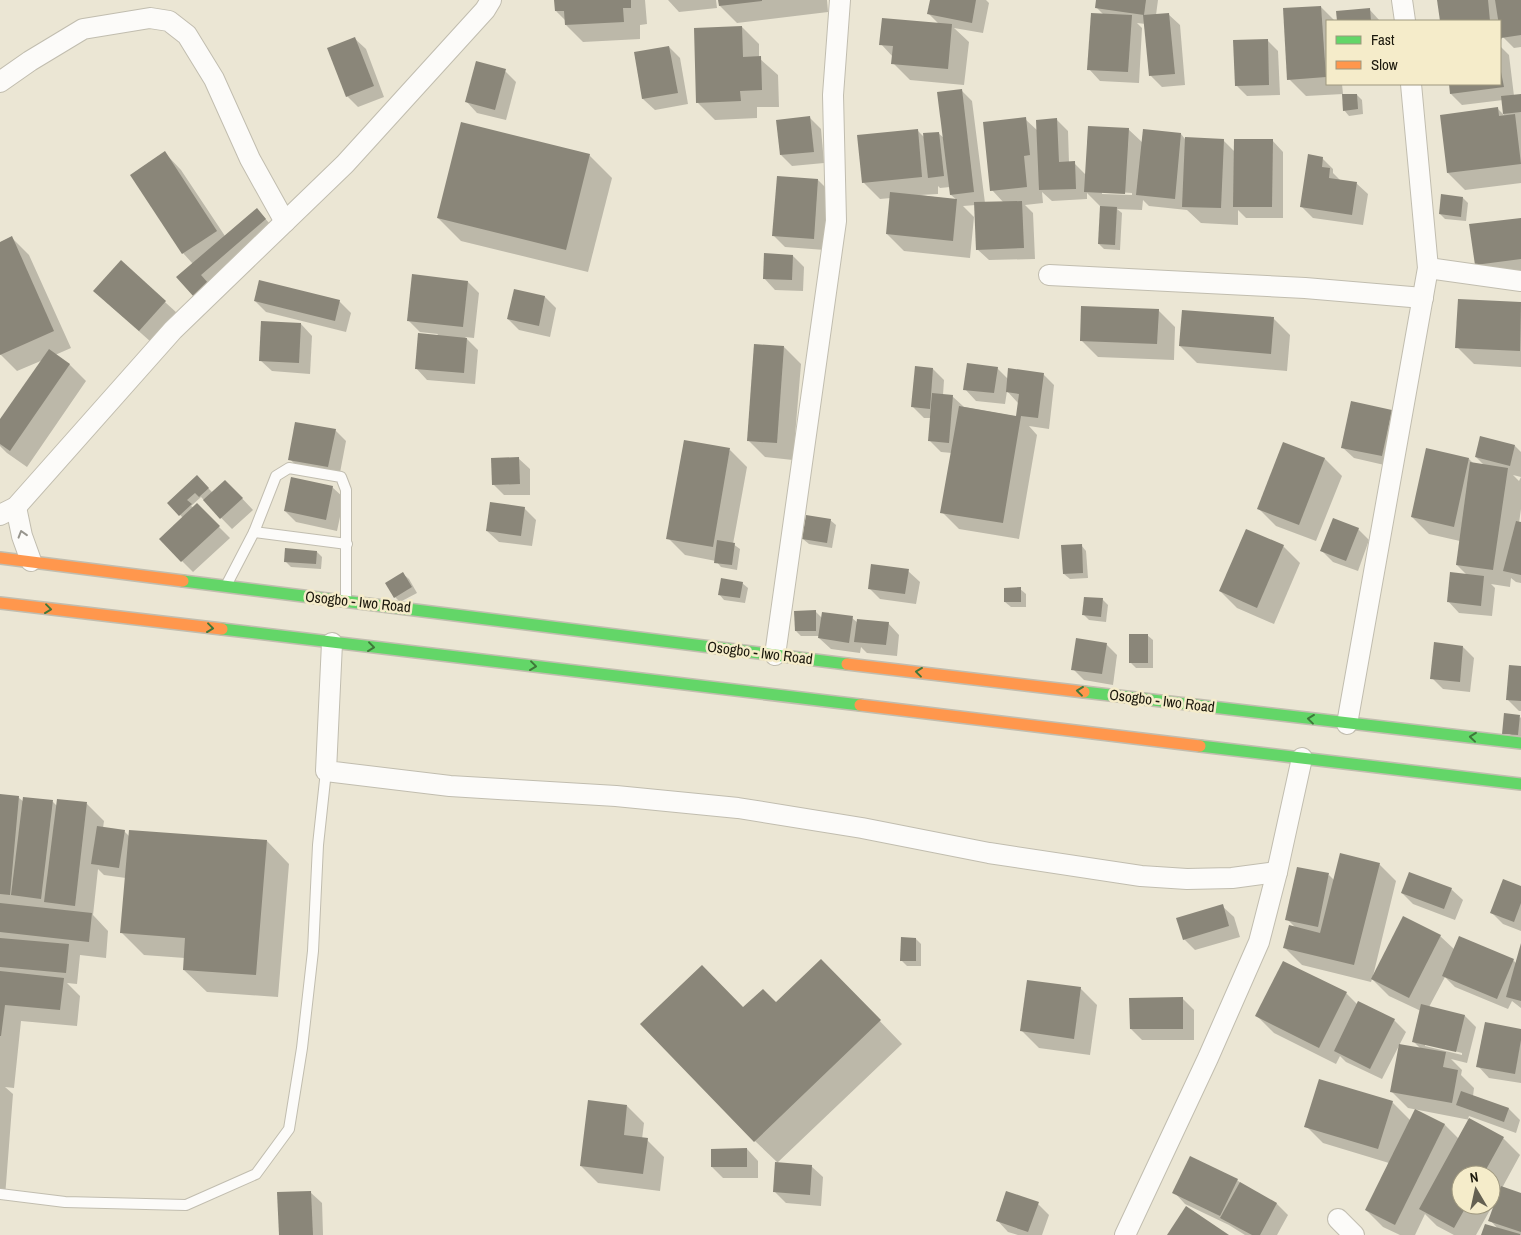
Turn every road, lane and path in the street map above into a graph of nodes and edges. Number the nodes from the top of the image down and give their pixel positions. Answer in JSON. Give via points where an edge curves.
{"nodes":[{"id":1,"x":491,"y":0,"type":"edge"},
{"id":2,"x":840,"y":0,"type":"edge"},
{"id":3,"x":1402,"y":0,"type":"edge"},
{"id":4,"x":1405,"y":20,"type":"edge"},
{"id":5,"x":0,"y":82,"type":"edge"},
{"id":6,"x":1412,"y":85,"type":"edge"},
{"id":7,"x":285,"y":222,"type":"junction"},
{"id":8,"x":1428,"y":268,"type":"junction"},
{"id":9,"x":1049,"y":275,"type":"dead end"},
{"id":10,"x":1521,"y":280,"type":"edge"},
{"id":11,"x":1423,"y":298,"type":"junction"},
{"id":12,"x":8,"y":511,"type":"edge"},
{"id":13,"x":254,"y":532,"type":"junction"},
{"id":14,"x":347,"y":544,"type":"junction"},
{"id":15,"x":0,"y":558,"type":"edge"},
{"id":16,"x":31,"y":561,"type":"junction"},
{"id":17,"x":226,"y":586,"type":"junction"},
{"id":18,"x":346,"y":600,"type":"junction"},
{"id":19,"x":0,"y":603,"type":"edge"},
{"id":20,"x":332,"y":643,"type":"junction"},
{"id":21,"x":775,"y":655,"type":"junction"},
{"id":22,"x":1347,"y":724,"type":"junction"},
{"id":23,"x":1521,"y":742,"type":"edge"},
{"id":24,"x":1302,"y":758,"type":"junction"},
{"id":25,"x":326,"y":771,"type":"junction"},
{"id":26,"x":1521,"y":784,"type":"edge"},
{"id":27,"x":1277,"y":872,"type":"junction"},
{"id":28,"x":0,"y":1194,"type":"edge"},
{"id":29,"x":1338,"y":1219,"type":"dead end"},
{"id":30,"x":1125,"y":1235,"type":"edge"},
{"id":31,"x":1354,"y":1235,"type":"edge"}],
"edges":[{"from":1,"to":7,"type":"street","via":[[345,164]]},
{"from":2,"to":21,"type":"street","via":[[833,95],[836,221]]},
{"from":3,"to":4,"type":"street"},
{"from":5,"to":7,"type":"street","via":[[83,29],[150,18],[168,21],[187,35],[214,79],[250,159]]},
{"from":6,"to":8,"type":"street"},
{"from":7,"to":12,"type":"street","via":[[173,330]]},
{"from":8,"to":10,"type":"street"},
{"from":8,"to":11,"type":"street"},
{"from":9,"to":11,"type":"street","via":[[1305,288]]},
{"from":11,"to":22,"type":"street"},
{"from":16,"to":12,"type":"street","one_way":true},
{"from":13,"to":14,"type":"lane"},
{"from":13,"to":14,"type":"lane","via":[[276,476],[288,468],[341,477],[346,490]]},
{"from":13,"to":17,"type":"lane"},
{"from":14,"to":18,"type":"lane"},
{"from":15,"to":16,"type":"main road","name":"Osogbo - Iwo Road"},
{"from":16,"to":17,"type":"main road","name":"Osogbo - Iwo Road"},
{"from":17,"to":18,"type":"main road","name":"Osogbo - Iwo Road"},
{"from":18,"to":21,"type":"main road","name":"Osogbo - Iwo Road"},
{"from":19,"to":20,"type":"main road","one_way":true},
{"from":20,"to":24,"type":"main road","one_way":true},
{"from":20,"to":25,"type":"street"},
{"from":22,"to":21,"type":"main road","name":"Osogbo - Iwo Road","one_way":true},
{"from":23,"to":22,"type":"main road","name":"Osogbo - Iwo Road","one_way":true},
{"from":24,"to":26,"type":"main road"},
{"from":24,"to":27,"type":"street"},
{"from":25,"to":27,"type":"street","via":[[450,786],[616,796],[738,808],[989,853],[1142,876],[1187,879]]},
{"from":25,"to":28,"type":"lane","via":[[318,845],[313,951],[289,1129],[256,1174],[186,1206],[65,1202]]},
{"from":27,"to":30,"type":"street","via":[[1259,942]]},
{"from":29,"to":31,"type":"street"}]}
